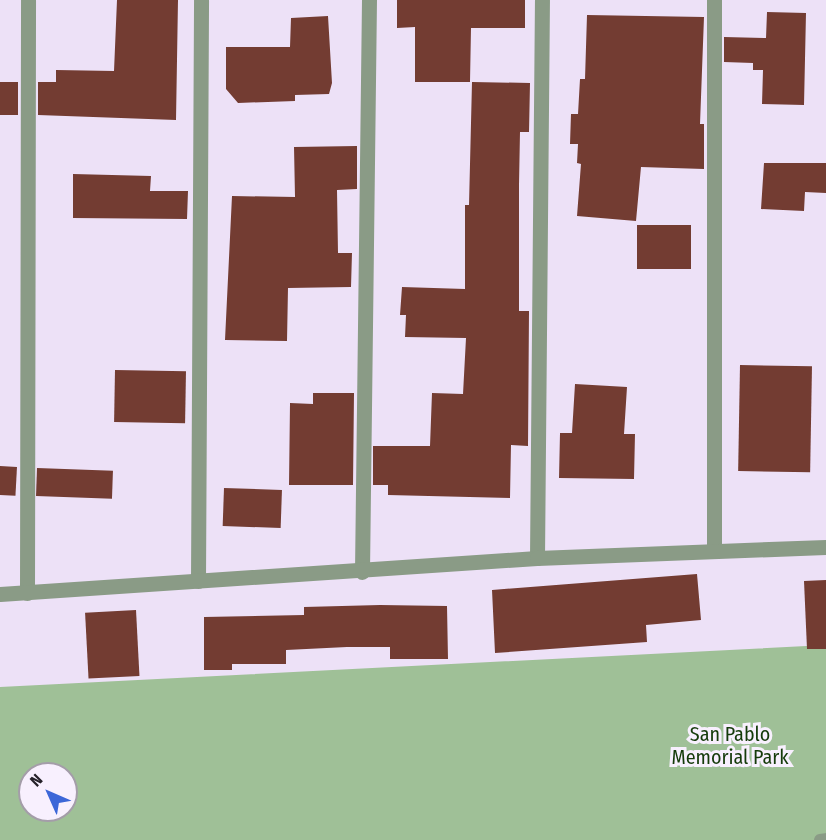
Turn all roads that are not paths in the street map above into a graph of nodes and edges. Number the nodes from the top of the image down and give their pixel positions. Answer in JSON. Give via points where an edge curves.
{"nodes":[{"id":1,"x":28,"y":0,"type":"edge"},
{"id":2,"x":201,"y":0,"type":"edge"},
{"id":3,"x":369,"y":0,"type":"edge"},
{"id":4,"x":542,"y":0,"type":"edge"},
{"id":5,"x":714,"y":0,"type":"edge"},
{"id":6,"x":826,"y":547,"type":"edge"},
{"id":7,"x":714,"y":549,"type":"junction"},
{"id":8,"x":537,"y":558,"type":"junction"},
{"id":9,"x":362,"y":572,"type":"junction"},
{"id":10,"x":198,"y":580,"type":"junction"},
{"id":11,"x":27,"y":593,"type":"junction"},
{"id":12,"x":0,"y":594,"type":"edge"},
{"id":13,"x":826,"y":839,"type":"edge"},
{"id":14,"x":820,"y":840,"type":"edge"}],
"edges":[{"from":1,"to":11,"type":"street"},
{"from":2,"to":10,"type":"street"},
{"from":3,"to":9,"type":"street"},
{"from":4,"to":8,"type":"street"},
{"from":5,"to":7,"type":"street"},
{"from":6,"to":7,"type":"street"},
{"from":7,"to":8,"type":"street"},
{"from":8,"to":9,"type":"street"},
{"from":9,"to":10,"type":"street"},
{"from":10,"to":11,"type":"street"},
{"from":11,"to":12,"type":"street"},
{"from":13,"to":14,"type":"lane"}]}
